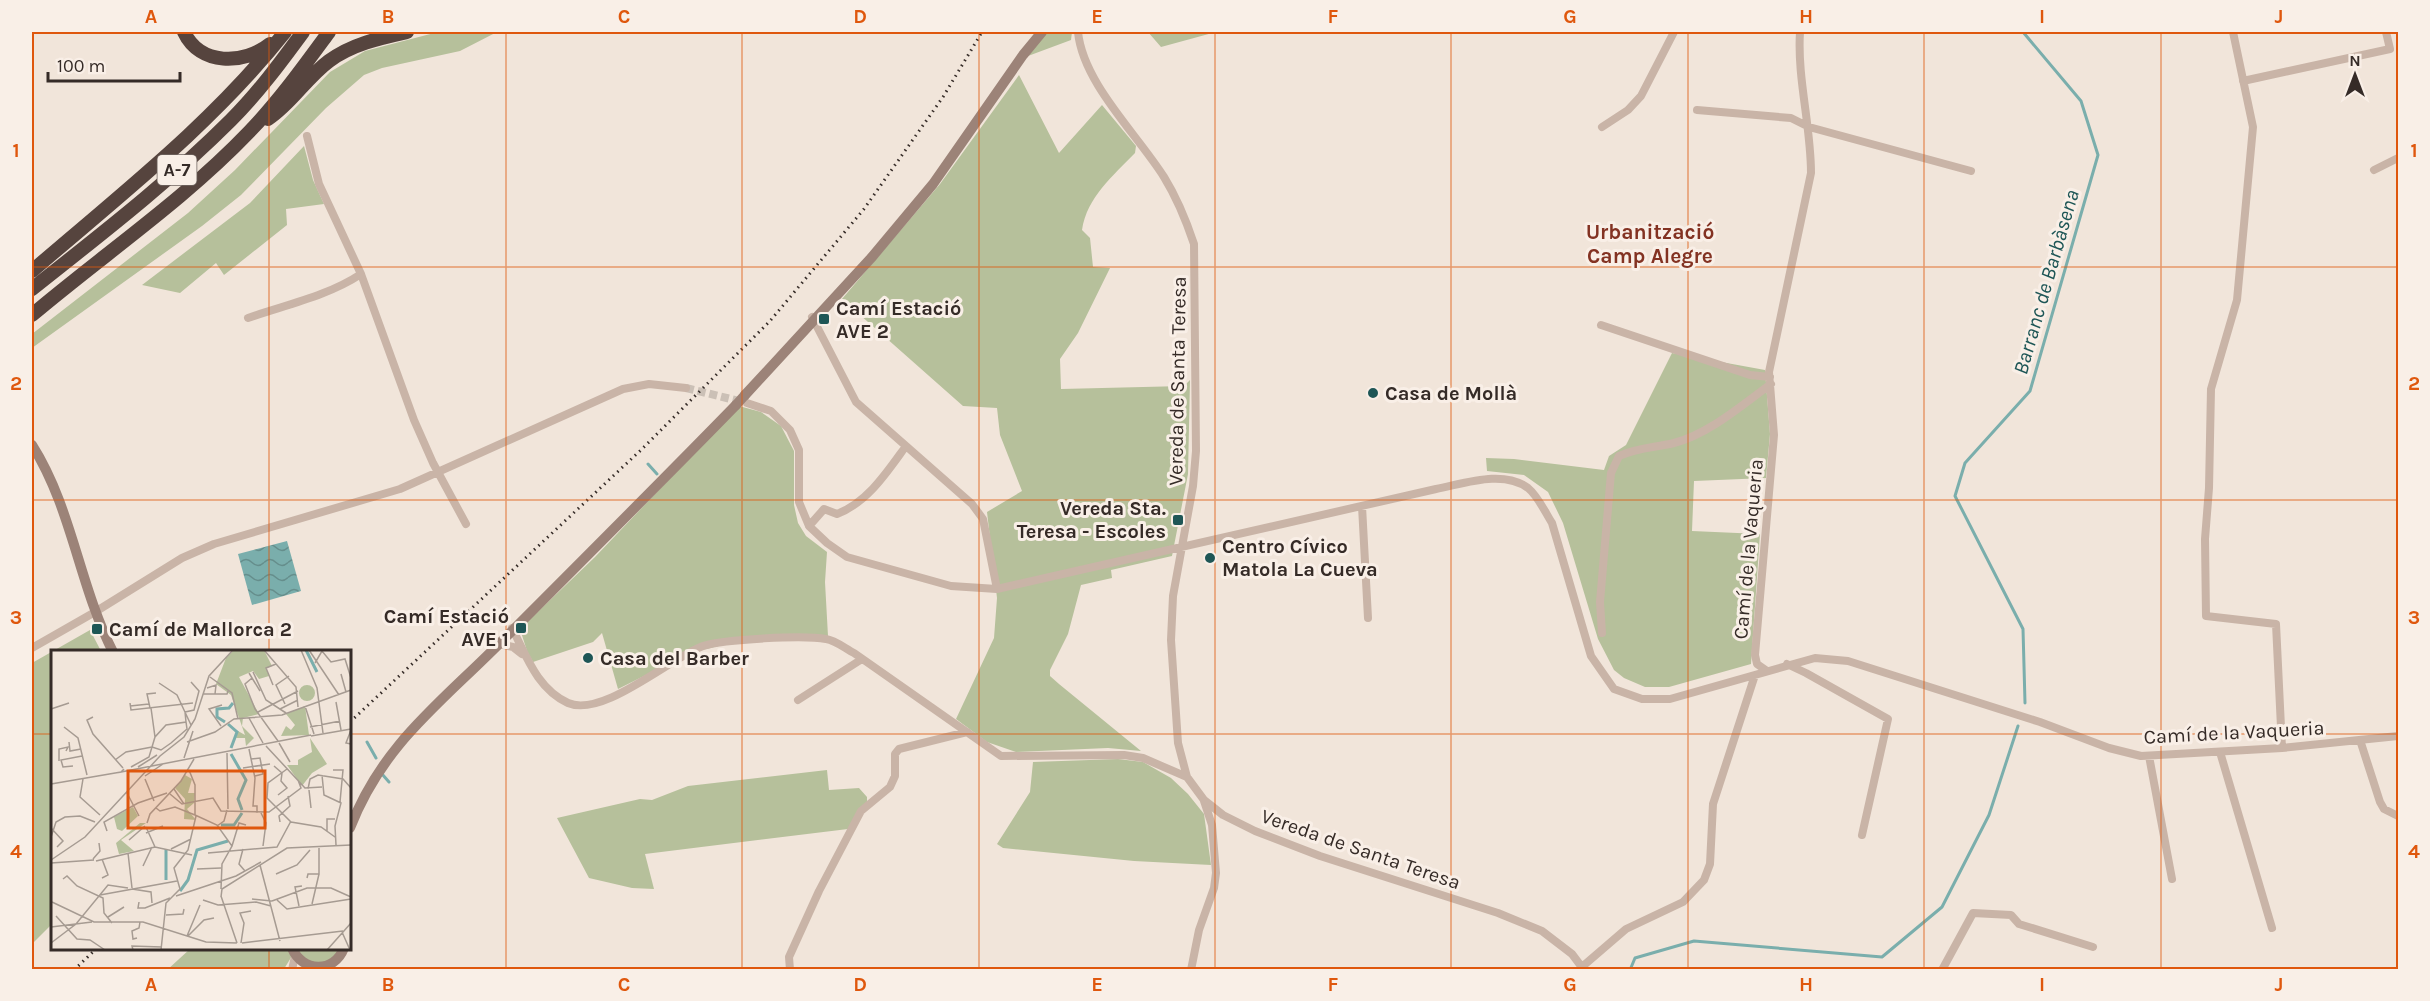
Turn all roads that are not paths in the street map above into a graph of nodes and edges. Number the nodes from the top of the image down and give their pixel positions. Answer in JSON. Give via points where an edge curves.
{"nodes":[{"id":1,"x":184,"y":32,"type":"edge"},
{"id":2,"x":284,"y":32,"type":"edge"},
{"id":3,"x":303,"y":32,"type":"edge"},
{"id":4,"x":329,"y":32,"type":"edge"},
{"id":5,"x":407,"y":32,"type":"edge"},
{"id":6,"x":1036,"y":32,"type":"edge"},
{"id":7,"x":1042,"y":32,"type":"edge"},
{"id":8,"x":1078,"y":32,"type":"edge"},
{"id":9,"x":1674,"y":32,"type":"edge"},
{"id":10,"x":1800,"y":32,"type":"edge"},
{"id":11,"x":2233,"y":32,"type":"edge"},
{"id":12,"x":2386,"y":32,"type":"edge"},
{"id":13,"x":2243,"y":81,"type":"junction"},
{"id":14,"x":1697,"y":110,"type":"dead end"},
{"id":15,"x":1602,"y":127,"type":"dead end"},
{"id":16,"x":1809,"y":127,"type":"junction"},
{"id":17,"x":249,"y":132,"type":"junction"},
{"id":18,"x":307,"y":136,"type":"dead end"},
{"id":19,"x":2398,"y":158,"type":"edge"},
{"id":20,"x":2374,"y":170,"type":"dead end"},
{"id":21,"x":1971,"y":171,"type":"dead end"},
{"id":22,"x":32,"y":271,"type":"edge"},
{"id":23,"x":361,"y":274,"type":"junction"},
{"id":24,"x":32,"y":289,"type":"edge"},
{"id":25,"x":32,"y":315,"type":"edge"},
{"id":26,"x":248,"y":318,"type":"dead end"},
{"id":27,"x":813,"y":319,"type":"junction"},
{"id":28,"x":1601,"y":325,"type":"dead end"},
{"id":29,"x":1770,"y":380,"type":"junction"},
{"id":30,"x":686,"y":388,"type":"tunnel mouth"},
{"id":31,"x":740,"y":400,"type":"junction"},
{"id":32,"x":32,"y":446,"type":"edge"},
{"id":33,"x":906,"y":446,"type":"junction"},
{"id":34,"x":439,"y":471,"type":"junction"},
{"id":35,"x":1362,"y":506,"type":"junction"},
{"id":36,"x":466,"y":524,"type":"dead end"},
{"id":37,"x":809,"y":526,"type":"junction"},
{"id":38,"x":1181,"y":547,"type":"junction"},
{"id":39,"x":997,"y":589,"type":"junction"},
{"id":40,"x":95,"y":612,"type":"junction"},
{"id":41,"x":1368,"y":618,"type":"dead end"},
{"id":42,"x":512,"y":628,"type":"junction"},
{"id":43,"x":1602,"y":633,"type":"dead end"},
{"id":44,"x":499,"y":644,"type":"junction"},
{"id":45,"x":32,"y":648,"type":"edge"},
{"id":46,"x":113,"y":650,"type":"edge"},
{"id":47,"x":525,"y":658,"type":"junction"},
{"id":48,"x":862,"y":659,"type":"junction"},
{"id":49,"x":1787,"y":664,"type":"junction"},
{"id":50,"x":1767,"y":671,"type":"junction"},
{"id":51,"x":1755,"y":675,"type":"junction"},
{"id":52,"x":798,"y":700,"type":"dead end"},
{"id":53,"x":967,"y":732,"type":"junction"},
{"id":54,"x":2398,"y":736,"type":"edge"},
{"id":55,"x":2360,"y":740,"type":"junction"},
{"id":56,"x":2282,"y":748,"type":"junction"},
{"id":57,"x":2220,"y":752,"type":"junction"},
{"id":58,"x":2149,"y":756,"type":"junction"},
{"id":59,"x":1187,"y":777,"type":"junction"},
{"id":60,"x":1204,"y":800,"type":"junction"},
{"id":61,"x":2398,"y":816,"type":"edge"},
{"id":62,"x":351,"y":817,"type":"edge"},
{"id":63,"x":351,"y":826,"type":"edge"},
{"id":64,"x":1862,"y":835,"type":"dead end"},
{"id":65,"x":2172,"y":879,"type":"dead end"},
{"id":66,"x":2272,"y":928,"type":"dead end"},
{"id":67,"x":2093,"y":947,"type":"dead end"},
{"id":68,"x":343,"y":950,"type":"edge"},
{"id":69,"x":294,"y":952,"type":"edge"},
{"id":70,"x":332,"y":966,"type":"edge"},
{"id":71,"x":307,"y":968,"type":"edge"},
{"id":72,"x":1583,"y":968,"type":"edge"},
{"id":73,"x":292,"y":969,"type":"edge"},
{"id":74,"x":790,"y":969,"type":"edge"},
{"id":75,"x":1191,"y":969,"type":"edge"},
{"id":76,"x":1942,"y":969,"type":"edge"}],
"edges":[{"from":1,"to":2,"type":"highway","via":[[206,54],[232,60],[266,48]]},
{"from":2,"to":22,"type":"highway","via":[[239,86],[164,159]]},
{"from":3,"to":24,"type":"highway","number":"A-7","via":[[260,88],[209,141]]},
{"from":4,"to":17,"type":"highway","number":"A-7"},
{"from":5,"to":17,"type":"highway","via":[[354,46],[328,62],[280,111]]},
{"from":6,"to":27,"type":"street","via":[[923,192]]},
{"from":7,"to":27,"type":"street","via":[[933,184]]},
{"from":8,"to":38,"type":"street","name":"Vereda de Santa Teresa","via":[[1089,69],[1164,177],[1194,244],[1196,452]]},
{"from":9,"to":15,"type":"street","via":[[1641,96]]},
{"from":10,"to":16,"type":"street","name":"Camí de la Vaqueria"},
{"from":11,"to":13,"type":"street"},
{"from":12,"to":13,"type":"street","via":[[2390,49]]},
{"from":13,"to":56,"type":"street","via":[[2253,127],[2237,300],[2211,389],[2206,616],[2276,624]]},
{"from":14,"to":16,"type":"street","via":[[1791,118]]},
{"from":16,"to":21,"type":"street"},
{"from":16,"to":29,"type":"street","name":"Camí de la Vaqueria","via":[[1811,173]]},
{"from":17,"to":25,"type":"highway","number":"A-7","via":[[194,184]]},
{"from":18,"to":23,"type":"street","via":[[319,184]]},
{"from":19,"to":20,"type":"street"},
{"from":23,"to":26,"type":"street","via":[[315,296]]},
{"from":23,"to":34,"type":"street","via":[[414,420]]},
{"from":27,"to":31,"type":"street"},
{"from":27,"to":33,"type":"street","via":[[856,402]]},
{"from":28,"to":29,"type":"street"},
{"from":29,"to":43,"type":"street","via":[[1705,429],[1674,443],[1638,448],[1619,456],[1611,473],[1600,602]]},
{"from":29,"to":50,"type":"street","name":"Camí de la Vaqueria","via":[[1774,435],[1755,655],[1757,664]]},
{"from":30,"to":34,"type":"street","via":[[649,384],[622,389]]},
{"from":31,"to":37,"type":"street","via":[[771,411],[790,430],[799,450],[799,502]]},
{"from":31,"to":42,"type":"street"},
{"from":32,"to":40,"type":"street","via":[[55,490]]},
{"from":33,"to":37,"type":"street","via":[[873,490],[837,514],[824,509]]},
{"from":33,"to":39,"type":"street","via":[[972,504],[983,519]]},
{"from":34,"to":36,"type":"street"},
{"from":34,"to":40,"type":"street","via":[[400,489],[214,544],[182,558]]},
{"from":35,"to":38,"type":"street"},
{"from":35,"to":41,"type":"street"},
{"from":35,"to":51,"type":"street","via":[[1484,480],[1509,479],[1527,488],[1552,523],[1591,656],[1614,688],[1642,699],[1670,699]]},
{"from":37,"to":39,"type":"street","via":[[847,557],[951,586]]},
{"from":38,"to":39,"type":"street"},
{"from":38,"to":59,"type":"street","name":"Vereda de Santa Teresa","via":[[1171,640],[1178,743]]},
{"from":40,"to":45,"type":"street"},
{"from":40,"to":46,"type":"street"},
{"from":42,"to":44,"type":"street"},
{"from":42,"to":47,"type":"street"},
{"from":42,"to":62,"type":"street","via":[[414,720],[373,773]]},
{"from":44,"to":47,"type":"street","via":[[513,647]]},
{"from":44,"to":63,"type":"street","via":[[407,733],[372,781]]},
{"from":47,"to":48,"type":"street","via":[[542,682],[563,701],[575,705],[593,703],[624,691],[705,646],[808,637],[829,639]]},
{"from":48,"to":52,"type":"street"},
{"from":48,"to":53,"type":"street"},
{"from":49,"to":50,"type":"street","name":"Camí de la Vaqueria"},
{"from":49,"to":58,"type":"street","name":"Camí de la Vaqueria","via":[[1815,658],[1848,661],[2109,748]]},
{"from":49,"to":64,"type":"street","via":[[1888,719]]},
{"from":50,"to":51,"type":"street"},
{"from":51,"to":72,"type":"street","via":[[1713,804],[1710,864],[1704,880],[1683,902],[1626,929]]},
{"from":53,"to":59,"type":"street","via":[[1001,756],[1124,755],[1143,758]]},
{"from":53,"to":74,"type":"street","via":[[899,749],[895,754],[895,776],[890,787],[861,811],[789,957]]},
{"from":54,"to":55,"type":"street","name":"Camí de la Vaqueria"},
{"from":55,"to":56,"type":"street","name":"Camí de la Vaqueria"},
{"from":55,"to":61,"type":"street","via":[[2380,802]]},
{"from":56,"to":57,"type":"street","name":"Camí de la Vaqueria"},
{"from":57,"to":58,"type":"street","name":"Camí de la Vaqueria"},
{"from":57,"to":66,"type":"street"},
{"from":58,"to":65,"type":"street"},
{"from":59,"to":60,"type":"street","name":"Vereda de Santa Teresa"},
{"from":60,"to":72,"type":"street","name":"Vereda de Santa Teresa","via":[[1223,815],[1298,848],[1542,931],[1572,954]]},
{"from":60,"to":75,"type":"street","via":[[1212,825],[1216,873]]},
{"from":67,"to":76,"type":"street","via":[[2019,924],[2011,915],[1973,913]]},
{"from":68,"to":70,"type":"street"},
{"from":69,"to":71,"type":"street"},
{"from":69,"to":73,"type":"street"},
{"from":70,"to":71,"type":"street"}]}
